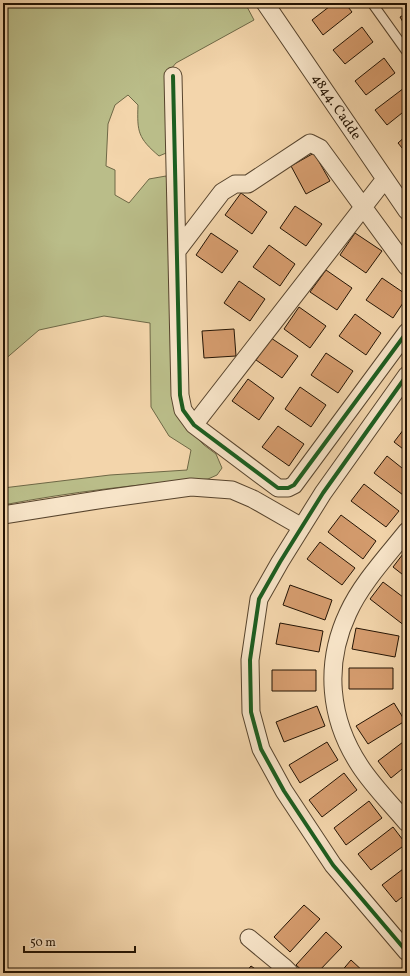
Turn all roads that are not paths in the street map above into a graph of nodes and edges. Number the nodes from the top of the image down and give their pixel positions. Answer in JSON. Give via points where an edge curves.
{"nodes":[{"id":1,"x":265,"y":3,"type":"edge"},
{"id":2,"x":372,"y":3,"type":"edge"},
{"id":3,"x":407,"y":52,"type":"edge"},
{"id":4,"x":173,"y":76,"type":"dead end"},
{"id":5,"x":385,"y":179,"type":"junction"},
{"id":6,"x":363,"y":207,"type":"junction"},
{"id":7,"x":407,"y":211,"type":"edge"},
{"id":8,"x":177,"y":251,"type":"junction"},
{"id":9,"x":407,"y":267,"type":"edge"},
{"id":10,"x":407,"y":332,"type":"edge"},
{"id":11,"x":407,"y":375,"type":"edge"},
{"id":12,"x":194,"y":425,"type":"junction"},
{"id":13,"x":3,"y":515,"type":"edge"},
{"id":14,"x":302,"y":527,"type":"junction"},
{"id":15,"x":407,"y":531,"type":"edge"},
{"id":16,"x":407,"y":823,"type":"edge"},
{"id":17,"x":248,"y":938,"type":"dead end"},
{"id":18,"x":407,"y":952,"type":"edge"},
{"id":19,"x":290,"y":973,"type":"edge"}],
"edges":[{"from":1,"to":5,"type":"street","name":"4844. Cadde"},
{"from":2,"to":3,"type":"lane"},
{"from":4,"to":8,"type":"street"},
{"from":5,"to":6,"type":"street"},
{"from":5,"to":7,"type":"street","name":"4844. Cadde"},
{"from":6,"to":8,"type":"street","via":[[320,148],[310,143],[248,184],[235,184],[222,192]]},
{"from":6,"to":9,"type":"street"},
{"from":6,"to":12,"type":"street"},
{"from":8,"to":12,"type":"street","via":[[180,395],[183,410]]},
{"from":10,"to":12,"type":"street","via":[[294,485],[288,488],[278,488]]},
{"from":11,"to":14,"type":"street","via":[[323,493]]},
{"from":13,"to":14,"type":"street","via":[[191,487],[232,490]]},
{"from":14,"to":18,"type":"street","via":[[259,599],[250,660],[251,712],[261,749],[284,791],[333,864]]},
{"from":15,"to":16,"type":"street","via":[[369,579],[348,612],[339,637],[332,678],[333,699],[346,743],[361,767]]},
{"from":17,"to":19,"type":"street"}]}
